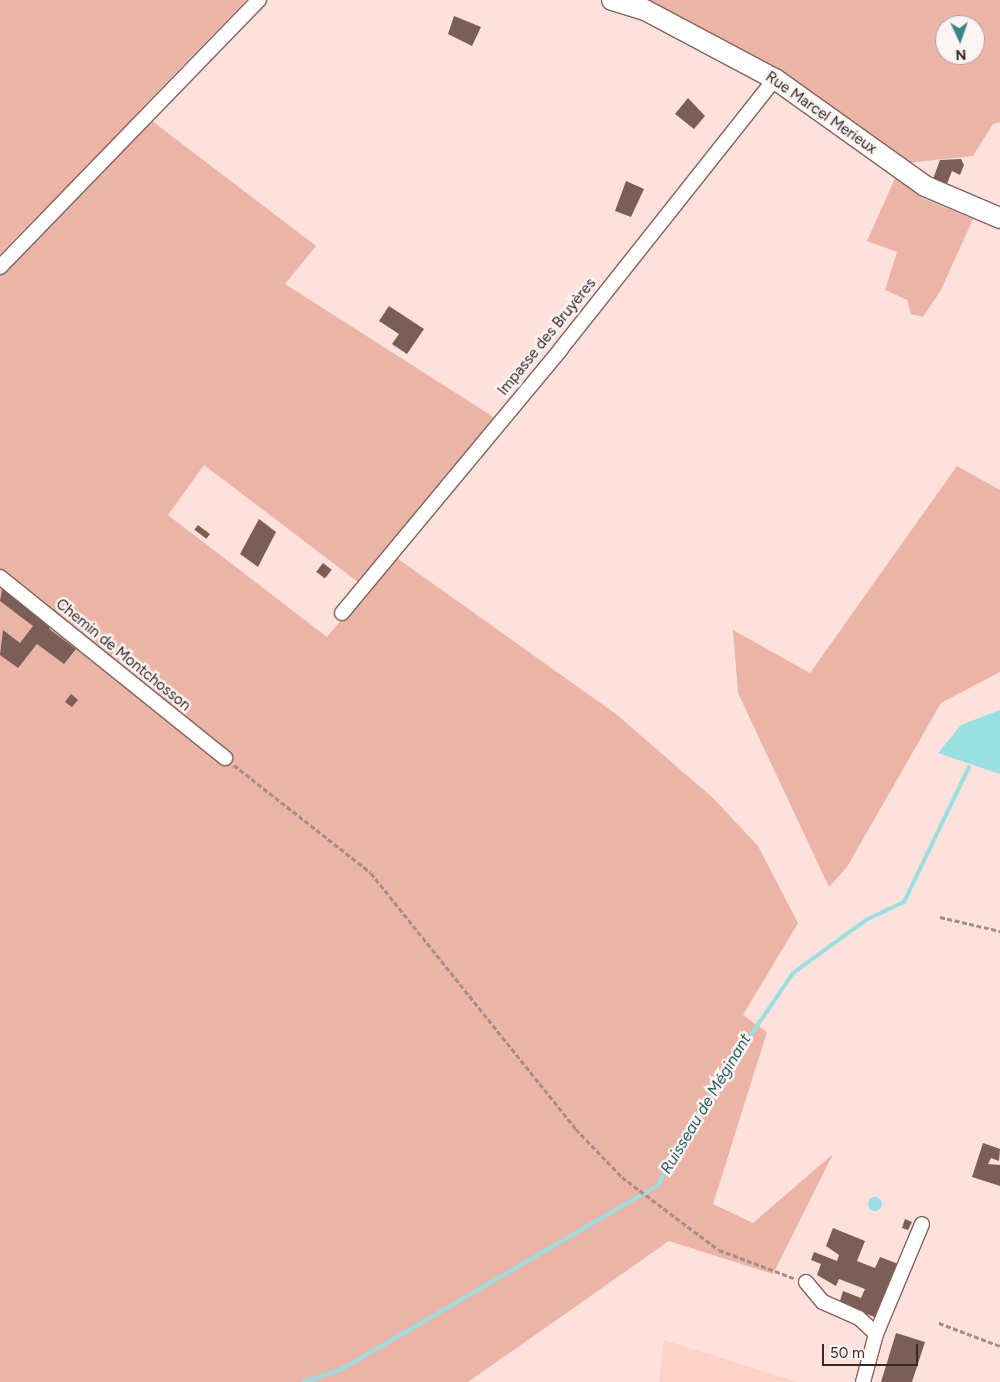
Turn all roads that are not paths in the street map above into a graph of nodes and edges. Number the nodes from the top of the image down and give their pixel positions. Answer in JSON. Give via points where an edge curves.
{"nodes":[{"id":1,"x":259,"y":0,"type":"edge"},
{"id":2,"x":612,"y":0,"type":"edge"},
{"id":3,"x":775,"y":79,"type":"junction"},
{"id":4,"x":1000,"y":218,"type":"edge"},
{"id":5,"x":0,"y":268,"type":"edge"},
{"id":6,"x":0,"y":577,"type":"edge"},
{"id":7,"x":342,"y":613,"type":"dead end"},
{"id":8,"x":225,"y":758,"type":"road end"},
{"id":9,"x":922,"y":1224,"type":"dead end"},
{"id":10,"x":806,"y":1282,"type":"road end"},
{"id":11,"x":876,"y":1334,"type":"junction"},
{"id":12,"x":863,"y":1382,"type":"edge"}],
"edges":[{"from":1,"to":5,"type":"street"},
{"from":2,"to":3,"type":"main road","name":"Rue Marcel Merieux","via":[[645,10]]},
{"from":3,"to":4,"type":"main road","name":"Rue Marcel Merieux","via":[[925,186]]},
{"from":3,"to":7,"type":"street","name":"Impasse des Bruyères","via":[[560,350]]},
{"from":6,"to":8,"type":"street","name":"Chemin de Montchosson"},
{"from":9,"to":11,"type":"street"},
{"from":10,"to":11,"type":"street","via":[[823,1302],[859,1318]]},
{"from":11,"to":12,"type":"street"}]}
